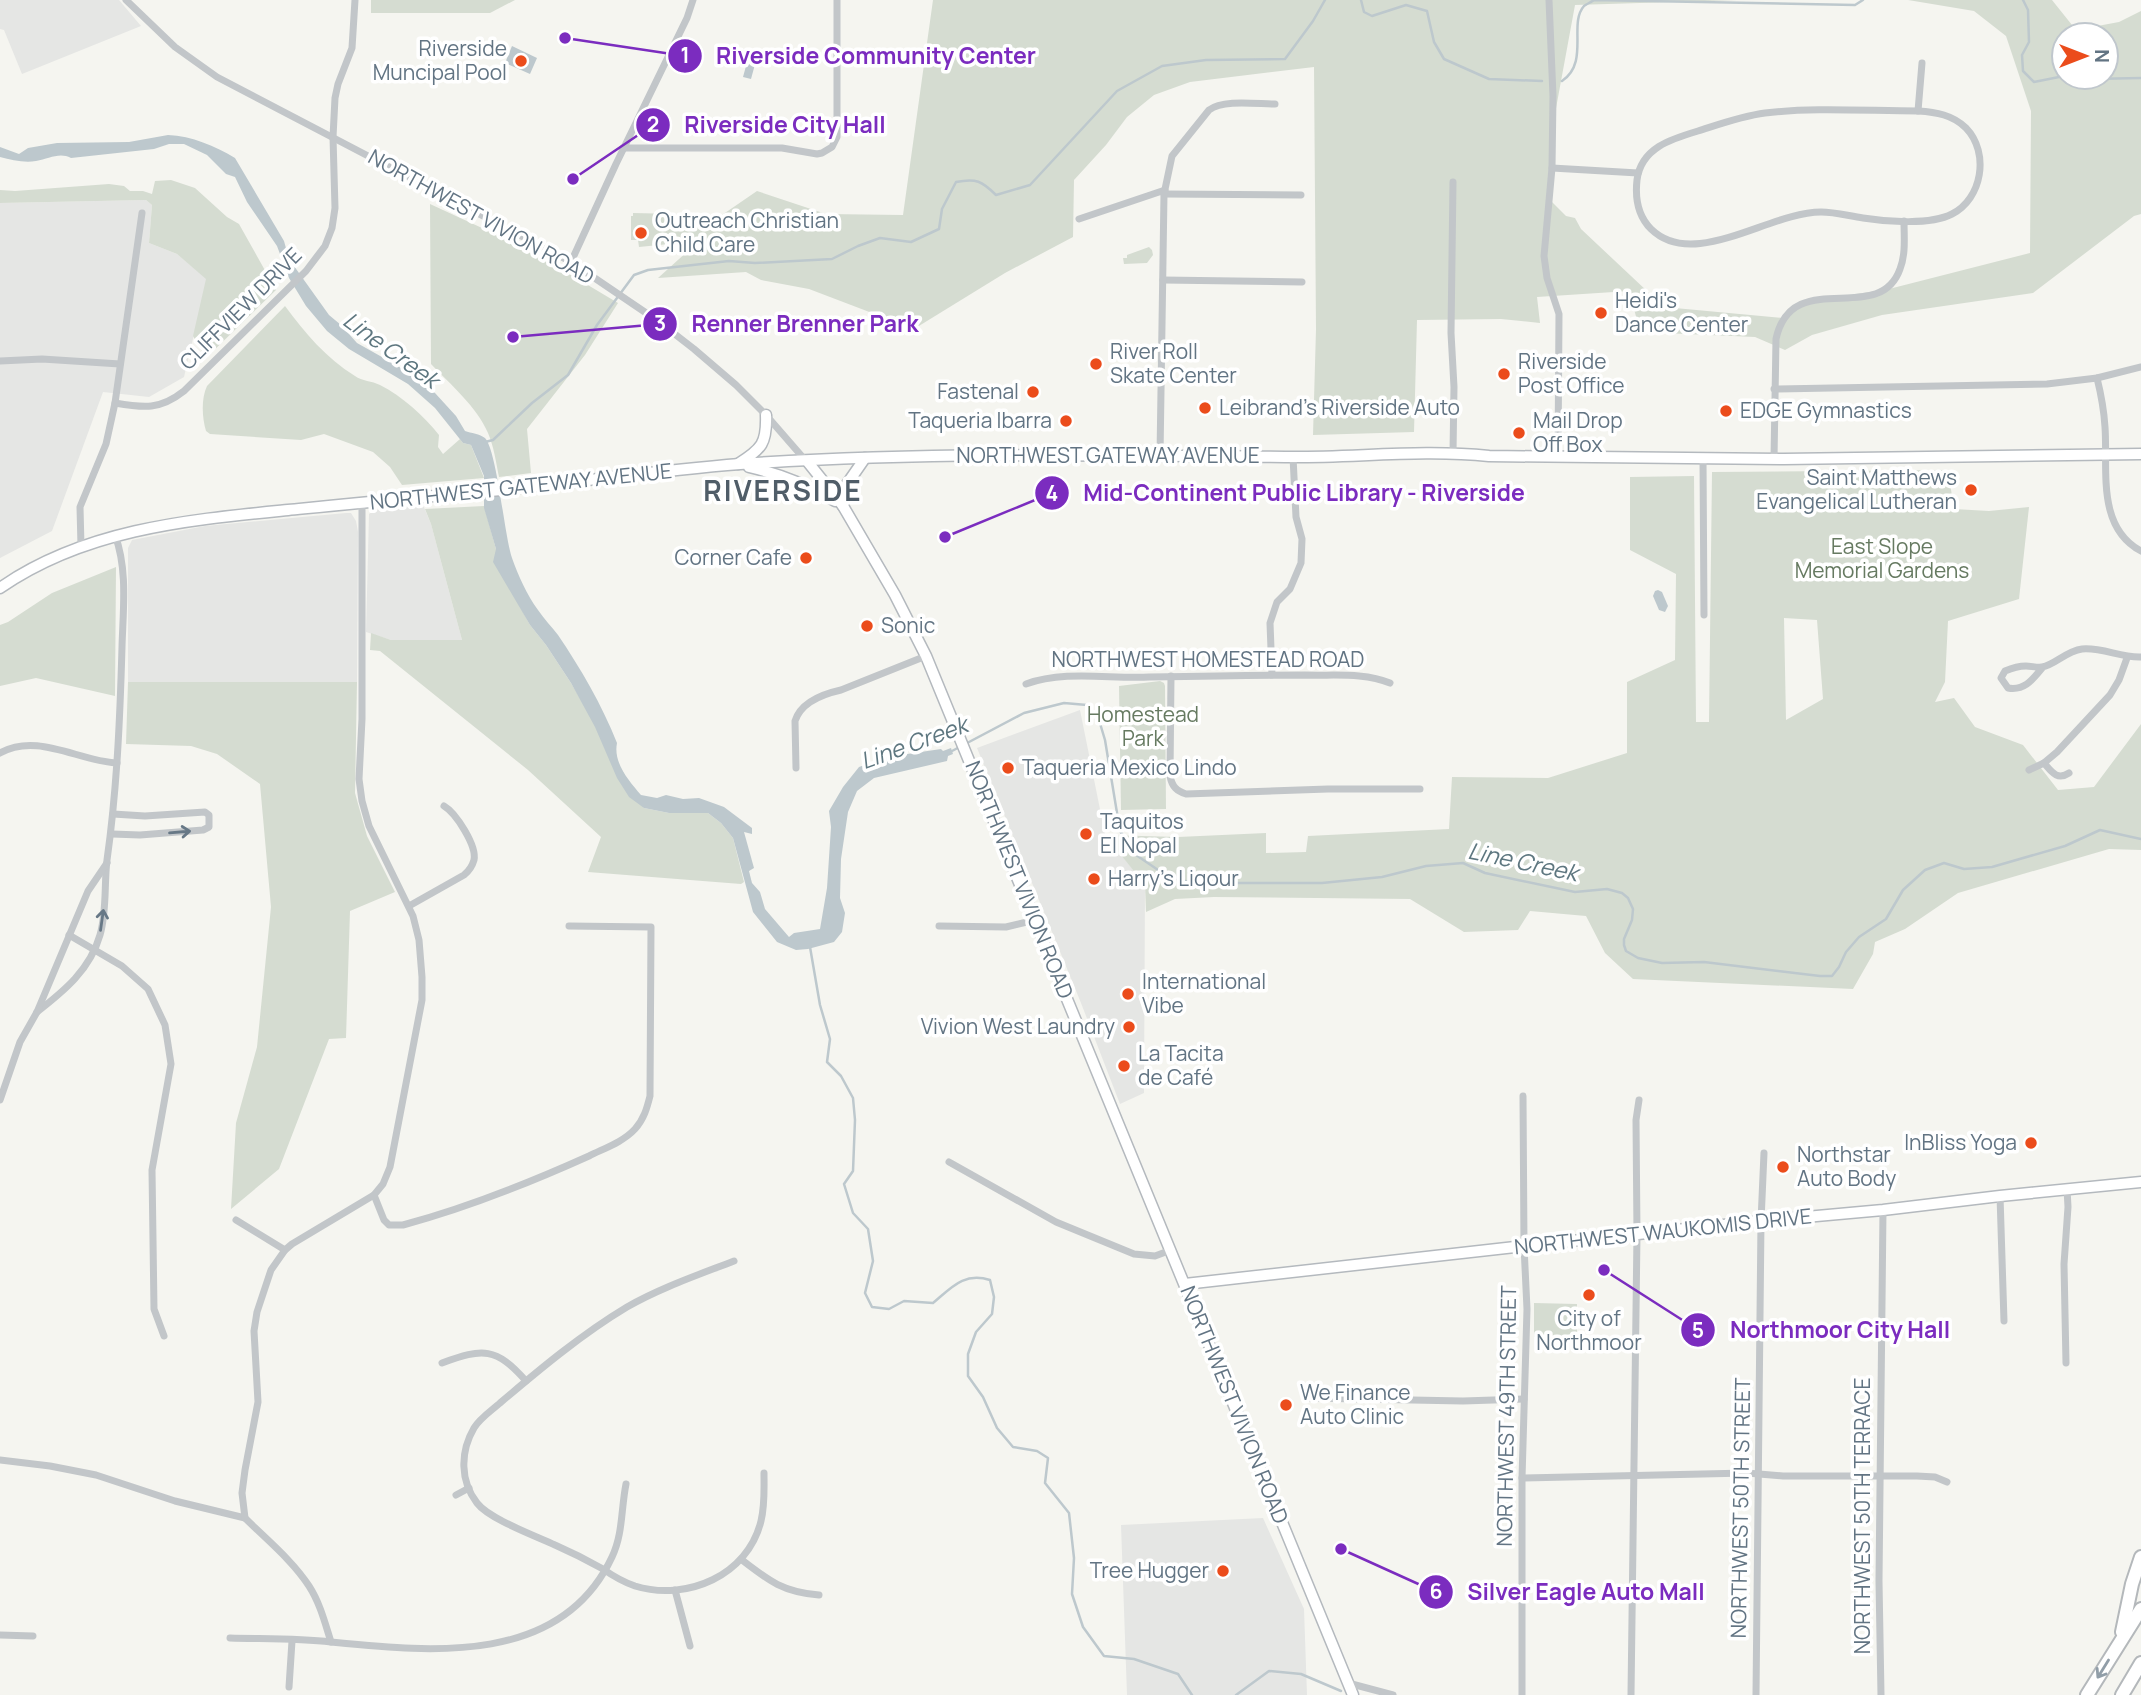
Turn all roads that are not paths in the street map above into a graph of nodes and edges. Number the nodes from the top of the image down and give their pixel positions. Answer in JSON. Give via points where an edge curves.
{"nodes":[{"id":1,"x":126,"y":0,"type":"edge"},
{"id":2,"x":355,"y":0,"type":"edge"},
{"id":3,"x":693,"y":0,"type":"edge"},
{"id":4,"x":837,"y":0,"type":"edge"},
{"id":5,"x":1549,"y":0,"type":"edge"},
{"id":6,"x":1922,"y":64,"type":"dead end"},
{"id":7,"x":1275,"y":104,"type":"dead end"},
{"id":8,"x":1918,"y":111,"type":"junction"},
{"id":9,"x":332,"y":137,"type":"junction"},
{"id":10,"x":624,"y":148,"type":"junction"},
{"id":11,"x":1552,"y":168,"type":"junction"},
{"id":12,"x":1638,"y":173,"type":"junction"},
{"id":13,"x":1453,"y":182,"type":"dead end"},
{"id":14,"x":1164,"y":192,"type":"junction"},
{"id":15,"x":1301,"y":195,"type":"dead end"},
{"id":16,"x":142,"y":214,"type":"dead end"},
{"id":17,"x":1079,"y":219,"type":"dead end"},
{"id":18,"x":1904,"y":221,"type":"junction"},
{"id":19,"x":571,"y":262,"type":"junction"},
{"id":20,"x":1163,"y":280,"type":"junction"},
{"id":21,"x":1302,"y":282,"type":"dead end"},
{"id":22,"x":0,"y":361,"type":"edge"},
{"id":23,"x":120,"y":365,"type":"junction"},
{"id":24,"x":2141,"y":367,"type":"edge"},
{"id":25,"x":2097,"y":379,"type":"junction"},
{"id":26,"x":1774,"y":389,"type":"junction"},
{"id":27,"x":115,"y":403,"type":"junction"},
{"id":28,"x":766,"y":415,"type":"junction"},
{"id":29,"x":1453,"y":453,"type":"junction"},
{"id":30,"x":2141,"y":454,"type":"edge"},
{"id":31,"x":2105,"y":455,"type":"junction"},
{"id":32,"x":1160,"y":456,"type":"junction"},
{"id":33,"x":1293,"y":457,"type":"junction"},
{"id":34,"x":1558,"y":457,"type":"junction"},
{"id":35,"x":865,"y":458,"type":"junction"},
{"id":36,"x":1703,"y":458,"type":"junction"},
{"id":37,"x":1774,"y":459,"type":"junction"},
{"id":38,"x":807,"y":461,"type":"junction"},
{"id":39,"x":738,"y":464,"type":"junction"},
{"id":40,"x":362,"y":503,"type":"junction"},
{"id":41,"x":843,"y":506,"type":"junction"},
{"id":42,"x":115,"y":535,"type":"junction"},
{"id":43,"x":81,"y":546,"type":"junction"},
{"id":44,"x":2141,"y":551,"type":"edge"},
{"id":45,"x":0,"y":588,"type":"edge"},
{"id":46,"x":1704,"y":615,"type":"dead end"},
{"id":47,"x":926,"y":656,"type":"junction"},
{"id":48,"x":2141,"y":657,"type":"edge"},
{"id":49,"x":2127,"y":658,"type":"junction"},
{"id":50,"x":2043,"y":667,"type":"junction"},
{"id":51,"x":1272,"y":675,"type":"junction"},
{"id":52,"x":1171,"y":676,"type":"junction"},
{"id":53,"x":1390,"y":683,"type":"dead end"},
{"id":54,"x":1026,"y":684,"type":"dead end"},
{"id":55,"x":0,"y":753,"type":"edge"},
{"id":56,"x":117,"y":763,"type":"junction"},
{"id":57,"x":2043,"y":763,"type":"junction"},
{"id":58,"x":796,"y":768,"type":"dead end"},
{"id":59,"x":2029,"y":769,"type":"dead end"},
{"id":60,"x":2068,"y":772,"type":"dead end"},
{"id":61,"x":1420,"y":789,"type":"dead end"},
{"id":62,"x":444,"y":806,"type":"dead end"},
{"id":63,"x":113,"y":814,"type":"junction"},
{"id":64,"x":112,"y":834,"type":"junction"},
{"id":65,"x":107,"y":863,"type":"junction"},
{"id":66,"x":408,"y":906,"type":"junction"},
{"id":67,"x":1035,"y":920,"type":"junction"},
{"id":68,"x":569,"y":926,"type":"dead end"},
{"id":69,"x":939,"y":926,"type":"dead end"},
{"id":70,"x":69,"y":935,"type":"junction"},
{"id":71,"x":93,"y":949,"type":"junction"},
{"id":72,"x":37,"y":1012,"type":"junction"},
{"id":73,"x":1523,"y":1096,"type":"dead end"},
{"id":74,"x":0,"y":1100,"type":"edge"},
{"id":75,"x":1639,"y":1100,"type":"dead end"},
{"id":76,"x":1764,"y":1153,"type":"dead end"},
{"id":77,"x":949,"y":1162,"type":"dead end"},
{"id":78,"x":2141,"y":1182,"type":"edge"},
{"id":79,"x":2067,"y":1189,"type":"junction"},
{"id":80,"x":373,"y":1195,"type":"junction"},
{"id":81,"x":2000,"y":1196,"type":"junction"},
{"id":82,"x":1883,"y":1210,"type":"junction"},
{"id":83,"x":236,"y":1220,"type":"dead end"},
{"id":84,"x":1761,"y":1221,"type":"junction"},
{"id":85,"x":1637,"y":1234,"type":"junction"},
{"id":86,"x":1524,"y":1246,"type":"junction"},
{"id":87,"x":285,"y":1250,"type":"junction"},
{"id":88,"x":1171,"y":1250,"type":"junction"},
{"id":89,"x":734,"y":1261,"type":"dead end"},
{"id":90,"x":1185,"y":1284,"type":"junction"},
{"id":91,"x":2004,"y":1321,"type":"dead end"},
{"id":92,"x":164,"y":1336,"type":"dead end"},
{"id":93,"x":442,"y":1363,"type":"dead end"},
{"id":94,"x":2066,"y":1363,"type":"dead end"},
{"id":95,"x":526,"y":1381,"type":"junction"},
{"id":96,"x":1309,"y":1398,"type":"dead end"},
{"id":97,"x":1524,"y":1399,"type":"junction"},
{"id":98,"x":0,"y":1460,"type":"edge"},
{"id":99,"x":764,"y":1473,"type":"dead end"},
{"id":100,"x":1759,"y":1474,"type":"junction"},
{"id":101,"x":1880,"y":1475,"type":"junction"},
{"id":102,"x":1634,"y":1476,"type":"junction"},
{"id":103,"x":1522,"y":1478,"type":"junction"},
{"id":104,"x":1947,"y":1482,"type":"dead end"},
{"id":105,"x":626,"y":1484,"type":"dead end"},
{"id":106,"x":469,"y":1489,"type":"junction"},
{"id":107,"x":456,"y":1495,"type":"dead end"},
{"id":108,"x":245,"y":1518,"type":"junction"},
{"id":109,"x":2141,"y":1557,"type":"edge"},
{"id":110,"x":742,"y":1560,"type":"junction"},
{"id":111,"x":605,"y":1571,"type":"junction"},
{"id":112,"x":675,"y":1590,"type":"junction"},
{"id":113,"x":819,"y":1595,"type":"dead end"},
{"id":114,"x":2141,"y":1609,"type":"edge"},
{"id":115,"x":0,"y":1636,"type":"edge"},
{"id":116,"x":33,"y":1636,"type":"dead end"},
{"id":117,"x":230,"y":1638,"type":"dead end"},
{"id":118,"x":292,"y":1641,"type":"junction"},
{"id":119,"x":331,"y":1642,"type":"junction"},
{"id":120,"x":2120,"y":1642,"type":"junction"},
{"id":121,"x":690,"y":1646,"type":"dead end"},
{"id":122,"x":2141,"y":1663,"type":"edge"},
{"id":123,"x":1348,"y":1683,"type":"junction"},
{"id":124,"x":289,"y":1687,"type":"dead end"},
{"id":125,"x":1353,"y":1695,"type":"edge"},
{"id":126,"x":1393,"y":1695,"type":"edge"},
{"id":127,"x":1522,"y":1695,"type":"edge"},
{"id":128,"x":1631,"y":1695,"type":"edge"},
{"id":129,"x":1756,"y":1695,"type":"edge"},
{"id":130,"x":1881,"y":1695,"type":"edge"},
{"id":131,"x":2087,"y":1695,"type":"edge"},
{"id":132,"x":2122,"y":1695,"type":"edge"}],
"edges":[{"from":1,"to":9,"type":"street","name":"NORTHWEST VIVION ROAD","via":[[217,77]]},
{"from":2,"to":9,"type":"street","name":"CLIFFVIEW DRIVE","via":[[352,48],[338,84]]},
{"from":3,"to":10,"type":"street"},
{"from":4,"to":10,"type":"street","via":[[837,137],[827,151]]},
{"from":5,"to":11,"type":"street"},
{"from":6,"to":8,"type":"street"},
{"from":7,"to":14,"type":"street","via":[[1210,108],[1172,156]]},
{"from":8,"to":12,"type":"street","via":[[1747,116],[1658,145]]},
{"from":8,"to":18,"type":"street","via":[[1940,113],[1966,128],[1974,139],[1980,172],[1973,196],[1964,207],[1935,220]]},
{"from":9,"to":19,"type":"street","name":"NORTHWEST VIVION ROAD"},
{"from":9,"to":27,"type":"street","name":"CLIFFVIEW DRIVE","via":[[332,228],[306,271],[172,400],[153,407]]},
{"from":10,"to":19,"type":"street"},
{"from":11,"to":12,"type":"street"},
{"from":11,"to":34,"type":"street","via":[[1544,256],[1560,326]]},
{"from":12,"to":18,"type":"street","via":[[1639,212],[1657,234],[1678,244],[1707,243],[1804,213]]},
{"from":13,"to":29,"type":"street"},
{"from":14,"to":15,"type":"street"},
{"from":14,"to":17,"type":"street"},
{"from":14,"to":20,"type":"street"},
{"from":16,"to":23,"type":"street"},
{"from":18,"to":26,"type":"street","via":[[1900,270],[1885,290],[1815,299],[1793,308],[1784,318],[1778,329]]},
{"from":19,"to":28,"type":"street","name":"NORTHWEST VIVION ROAD","via":[[692,347]]},
{"from":20,"to":21,"type":"street"},
{"from":20,"to":32,"type":"street"},
{"from":22,"to":23,"type":"street"},
{"from":23,"to":27,"type":"street"},
{"from":24,"to":25,"type":"street"},
{"from":25,"to":26,"type":"street","via":[[2040,385]]},
{"from":25,"to":31,"type":"street"},
{"from":26,"to":37,"type":"street"},
{"from":27,"to":43,"type":"street","via":[[106,444],[80,507]]},
{"from":28,"to":38,"type":"street","name":"NORTHWEST VIVION ROAD"},
{"from":28,"to":39,"type":"main road","via":[[765,440]]},
{"from":29,"to":33,"type":"main road","name":"NORTHWEST GATEWAY AVENUE"},
{"from":29,"to":34,"type":"main road","name":"NORTHWEST GATEWAY AVENUE"},
{"from":30,"to":31,"type":"main road","name":"NORTHWEST GATEWAY AVENUE"},
{"from":31,"to":37,"type":"main road","name":"NORTHWEST GATEWAY AVENUE"},
{"from":31,"to":44,"type":"street","via":[[2110,513],[2123,538]]},
{"from":32,"to":33,"type":"main road","name":"NORTHWEST GATEWAY AVENUE"},
{"from":32,"to":35,"type":"main road","name":"NORTHWEST GATEWAY AVENUE"},
{"from":33,"to":51,"type":"street","via":[[1296,517],[1303,539],[1301,563],[1270,623]]},
{"from":34,"to":36,"type":"main road","name":"NORTHWEST GATEWAY AVENUE"},
{"from":35,"to":38,"type":"main road","name":"NORTHWEST GATEWAY AVENUE"},
{"from":35,"to":41,"type":"main road","via":[[847,484]]},
{"from":36,"to":37,"type":"main road","name":"NORTHWEST GATEWAY AVENUE"},
{"from":36,"to":46,"type":"street"},
{"from":38,"to":39,"type":"main road","name":"NORTHWEST GATEWAY AVENUE"},
{"from":38,"to":41,"type":"main road","name":"NORTHWEST VIVION ROAD"},
{"from":39,"to":40,"type":"main road","name":"NORTHWEST GATEWAY AVENUE"},
{"from":39,"to":41,"type":"main road","via":[[772,472]]},
{"from":40,"to":42,"type":"main road","name":"NORTHWEST GATEWAY AVENUE","via":[[195,519]]},
{"from":40,"to":66,"type":"street","via":[[361,790],[369,827]]},
{"from":41,"to":47,"type":"main road","name":"NORTHWEST VIVION ROAD"},
{"from":42,"to":43,"type":"main road","name":"NORTHWEST GATEWAY AVENUE"},
{"from":42,"to":56,"type":"street","via":[[123,587]]},
{"from":43,"to":45,"type":"main road","name":"NORTHWEST GATEWAY AVENUE","via":[[44,561]]},
{"from":47,"to":58,"type":"street","via":[[806,705],[795,720]]},
{"from":47,"to":67,"type":"main road","name":"NORTHWEST VIVION ROAD"},
{"from":48,"to":49,"type":"street"},
{"from":49,"to":50,"type":"street","via":[[2083,649]]},
{"from":49,"to":57,"type":"street","via":[[2110,695]]},
{"from":50,"to":50,"type":"street","via":[[2018,667],[2005,671],[2001,678],[2008,688],[2021,688]]},
{"from":51,"to":52,"type":"street","name":"NORTHWEST HOMESTEAD ROAD"},
{"from":51,"to":53,"type":"street","name":"NORTHWEST HOMESTEAD ROAD","via":[[1377,677]]},
{"from":52,"to":54,"type":"street","name":"NORTHWEST HOMESTEAD ROAD","via":[[1057,677]]},
{"from":52,"to":61,"type":"street","via":[[1170,776],[1178,791]]},
{"from":55,"to":56,"type":"street","via":[[19,746],[44,746]]},
{"from":56,"to":63,"type":"street"},
{"from":57,"to":59,"type":"street"},
{"from":57,"to":60,"type":"street","via":[[2057,776]]},
{"from":62,"to":66,"type":"street","via":[[456,817],[472,847],[474,862],[464,875]]},
{"from":63,"to":64,"type":"street"},
{"from":64,"to":63,"type":"street","one_way":true,"via":[[203,830],[210,822],[205,812]]},
{"from":64,"to":65,"type":"street"},
{"from":65,"to":70,"type":"street","via":[[88,891]]},
{"from":71,"to":65,"type":"street","one_way":true,"via":[[100,935]]},
{"from":66,"to":80,"type":"street","via":[[419,940],[422,1000],[390,1167]]},
{"from":67,"to":69,"type":"street","via":[[1006,927]]},
{"from":67,"to":88,"type":"main road","name":"NORTHWEST VIVION ROAD"},
{"from":68,"to":80,"type":"street","via":[[651,927],[650,1096],[635,1129],[622,1140],[560,1169],[403,1224],[384,1220]]},
{"from":70,"to":71,"type":"street"},
{"from":70,"to":72,"type":"street"},
{"from":71,"to":72,"type":"street","via":[[83,971]]},
{"from":71,"to":92,"type":"street","via":[[148,989],[164,1024],[170,1064],[152,1170],[154,1309]]},
{"from":72,"to":74,"type":"street","via":[[20,1042]]},
{"from":73,"to":86,"type":"street","name":"NORTHWEST 49TH STREET"},
{"from":75,"to":85,"type":"street"},
{"from":76,"to":84,"type":"street","name":"NORTHWEST 50TH STREET"},
{"from":77,"to":88,"type":"street","via":[[1058,1223],[1135,1254],[1154,1256]]},
{"from":78,"to":79,"type":"main road","name":"NORTHWEST WAUKOMIS DRIVE"},
{"from":79,"to":81,"type":"main road","name":"NORTHWEST WAUKOMIS DRIVE"},
{"from":79,"to":94,"type":"street"},
{"from":80,"to":87,"type":"street"},
{"from":81,"to":82,"type":"main road","name":"NORTHWEST WAUKOMIS DRIVE"},
{"from":81,"to":91,"type":"street"},
{"from":82,"to":84,"type":"main road","name":"NORTHWEST WAUKOMIS DRIVE"},
{"from":82,"to":101,"type":"street","name":"NORTHWEST 50TH TERRACE"},
{"from":83,"to":87,"type":"street"},
{"from":84,"to":85,"type":"main road","name":"NORTHWEST WAUKOMIS DRIVE"},
{"from":84,"to":100,"type":"street","name":"NORTHWEST 50TH STREET"},
{"from":85,"to":86,"type":"main road","name":"NORTHWEST WAUKOMIS DRIVE"},
{"from":85,"to":102,"type":"street"},
{"from":86,"to":90,"type":"main road","name":"NORTHWEST WAUKOMIS DRIVE"},
{"from":86,"to":97,"type":"street","name":"NORTHWEST 49TH STREET"},
{"from":87,"to":108,"type":"street","via":[[271,1270],[254,1331],[258,1402],[242,1493]]},
{"from":88,"to":90,"type":"main road","name":"NORTHWEST VIVION ROAD"},
{"from":89,"to":95,"type":"street","via":[[629,1307]]},
{"from":90,"to":123,"type":"main road","name":"NORTHWEST VIVION ROAD"},
{"from":93,"to":95,"type":"street","via":[[482,1352],[510,1363]]},
{"from":95,"to":106,"type":"street","via":[[475,1427],[463,1458]]},
{"from":96,"to":97,"type":"street"},
{"from":97,"to":103,"type":"street","name":"NORTHWEST 49TH STREET"},
{"from":98,"to":108,"type":"street","via":[[96,1475]]},
{"from":99,"to":110,"type":"street","via":[[761,1522]]},
{"from":100,"to":101,"type":"street"},
{"from":100,"to":102,"type":"street"},
{"from":100,"to":129,"type":"street","name":"NORTHWEST 50TH STREET"},
{"from":101,"to":104,"type":"street","via":[[1935,1477]]},
{"from":101,"to":130,"type":"street","name":"NORTHWEST 50TH TERRACE"},
{"from":102,"to":103,"type":"street"},
{"from":102,"to":128,"type":"street"},
{"from":103,"to":127,"type":"street","name":"NORTHWEST 49TH STREET"},
{"from":105,"to":111,"type":"street","via":[[619,1539]]},
{"from":106,"to":107,"type":"street"},
{"from":106,"to":111,"type":"street","via":[[490,1514]]},
{"from":108,"to":119,"type":"street","via":[[287,1558],[310,1588]]},
{"from":109,"to":120,"type":"highway"},
{"from":110,"to":112,"type":"street","via":[[718,1577]]},
{"from":110,"to":113,"type":"street","via":[[782,1588]]},
{"from":111,"to":112,"type":"street","via":[[644,1588]]},
{"from":111,"to":119,"type":"street","via":[[569,1613],[518,1638],[423,1649]]},
{"from":112,"to":121,"type":"street"},
{"from":114,"to":120,"type":"highway"},
{"from":115,"to":116,"type":"street"},
{"from":117,"to":118,"type":"street"},
{"from":118,"to":119,"type":"street"},
{"from":118,"to":124,"type":"street"},
{"from":120,"to":131,"type":"highway","one_way":true},
{"from":122,"to":132,"type":"highway"},
{"from":123,"to":125,"type":"main road","name":"NORTHWEST VIVION ROAD"},
{"from":123,"to":126,"type":"street"}]}
